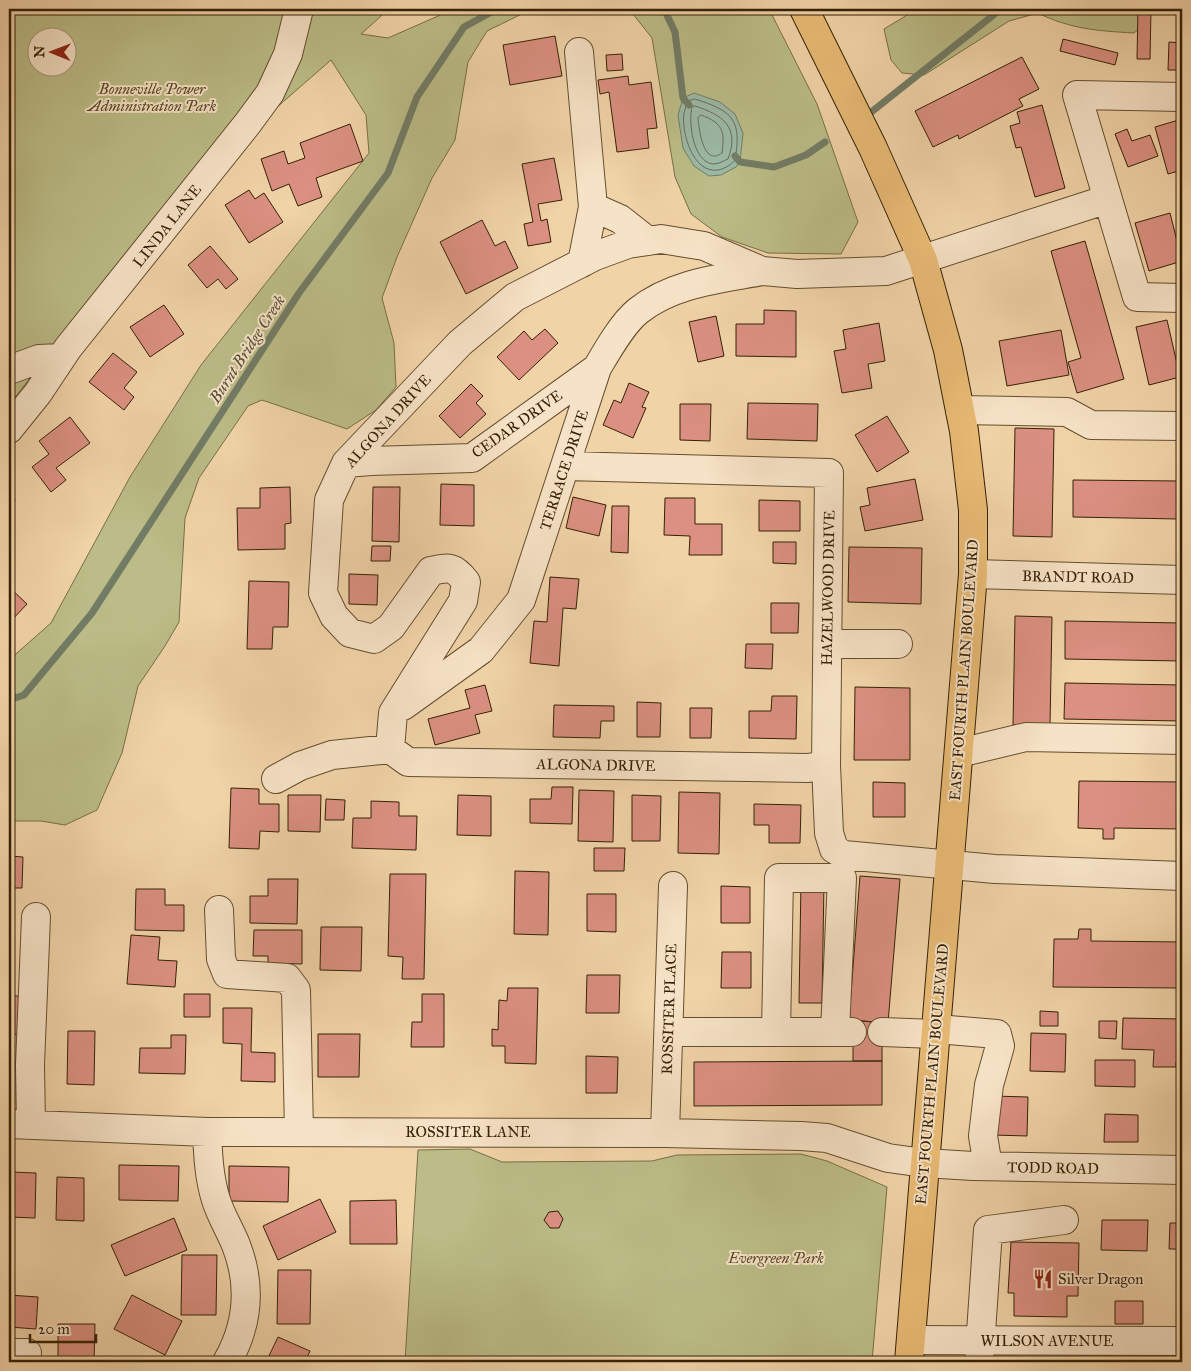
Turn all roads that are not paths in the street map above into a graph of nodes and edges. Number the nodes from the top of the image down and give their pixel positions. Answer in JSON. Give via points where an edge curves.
{"nodes":[{"id":1,"x":299,"y":9,"type":"edge"},
{"id":2,"x":804,"y":9,"type":"edge"},
{"id":3,"x":579,"y":52,"type":"dead end"},
{"id":4,"x":1182,"y":97,"type":"edge"},
{"id":5,"x":1108,"y":199,"type":"junction"},
{"id":6,"x":593,"y":207,"type":"junction"},
{"id":7,"x":648,"y":241,"type":"junction"},
{"id":8,"x":923,"y":260,"type":"junction"},
{"id":9,"x":582,"y":262,"type":"junction"},
{"id":10,"x":762,"y":271,"type":"junction"},
{"id":11,"x":1182,"y":298,"type":"edge"},
{"id":12,"x":61,"y":358,"type":"junction"},
{"id":13,"x":597,"y":368,"type":"junction"},
{"id":14,"x":9,"y":370,"type":"edge"},
{"id":15,"x":960,"y":410,"type":"junction"},
{"id":16,"x":11,"y":422,"type":"edge"},
{"id":17,"x":1182,"y":426,"type":"edge"},
{"id":18,"x":358,"y":462,"type":"junction"},
{"id":19,"x":566,"y":466,"type":"junction"},
{"id":20,"x":973,"y":574,"type":"junction"},
{"id":21,"x":1182,"y":580,"type":"edge"},
{"id":22,"x":828,"y":644,"type":"junction"},
{"id":23,"x":898,"y":644,"type":"dead end"},
{"id":24,"x":393,"y":713,"type":"junction"},
{"id":25,"x":1182,"y":740,"type":"edge"},
{"id":26,"x":390,"y":749,"type":"junction"},
{"id":27,"x":959,"y":752,"type":"junction"},
{"id":28,"x":826,"y":765,"type":"junction"},
{"id":29,"x":276,"y":779,"type":"dead end"},
{"id":30,"x":949,"y":866,"type":"junction"},
{"id":31,"x":1182,"y":876,"type":"edge"},
{"id":32,"x":673,"y":886,"type":"dead end"},
{"id":33,"x":219,"y":910,"type":"dead end"},
{"id":34,"x":36,"y":917,"type":"dead end"},
{"id":35,"x":669,"y":1032,"type":"junction"},
{"id":36,"x":776,"y":1032,"type":"junction"},
{"id":37,"x":882,"y":1032,"type":"dead end"},
{"id":38,"x":936,"y":1032,"type":"junction"},
{"id":39,"x":20,"y":1091,"type":"edge"},
{"id":40,"x":20,"y":1124,"type":"edge"},
{"id":41,"x":207,"y":1132,"type":"junction"},
{"id":42,"x":299,"y":1132,"type":"junction"},
{"id":43,"x":665,"y":1133,"type":"junction"},
{"id":44,"x":924,"y":1163,"type":"junction"},
{"id":45,"x":988,"y":1166,"type":"junction"},
{"id":46,"x":1182,"y":1170,"type":"edge"},
{"id":47,"x":1064,"y":1220,"type":"dead end"},
{"id":48,"x":1182,"y":1341,"type":"edge"},
{"id":49,"x":910,"y":1351,"type":"edge"},
{"id":50,"x":980,"y":1351,"type":"edge"},
{"id":51,"x":1046,"y":1352,"type":"edge"},
{"id":52,"x":1075,"y":1352,"type":"edge"},
{"id":53,"x":227,"y":1362,"type":"edge"}],
"edges":[{"from":1,"to":12,"type":"street","name":"LINDA LANE","via":[[288,54],[270,93]]},
{"from":2,"to":8,"type":"main road","name":"EAST FOURTH PLAIN BOULEVARD","via":[[873,148]]},
{"from":3,"to":6,"type":"street"},
{"from":4,"to":5,"type":"street","via":[[1077,95]]},
{"from":5,"to":8,"type":"street","name":"ALGONA DRIVE"},
{"from":5,"to":11,"type":"street","via":[[1137,297]]},
{"from":6,"to":7,"type":"street","via":[[620,219]]},
{"from":6,"to":9,"type":"street"},
{"from":7,"to":9,"type":"street","name":"ALGONA DRIVE","via":[[628,244]]},
{"from":7,"to":10,"type":"street","name":"ALGONA DRIVE","via":[[661,239],[704,246]]},
{"from":8,"to":10,"type":"street","name":"ALGONA DRIVE","via":[[886,271],[797,274]]},
{"from":8,"to":15,"type":"main road","name":"EAST FOURTH PLAIN BOULEVARD","via":[[948,350]]},
{"from":9,"to":18,"type":"street","name":"ALGONA DRIVE","via":[[515,297],[460,343]]},
{"from":10,"to":13,"type":"street","name":"TERRACE DRIVE","via":[[701,282],[665,294],[636,312]]},
{"from":12,"to":14,"type":"street","via":[[39,359]]},
{"from":12,"to":16,"type":"street","name":"LINDA LANE","via":[[38,393]]},
{"from":13,"to":18,"type":"street","name":"CEDAR DRIVE","via":[[472,458]]},
{"from":13,"to":19,"type":"street","name":"TERRACE DRIVE"},
{"from":15,"to":17,"type":"street","via":[[1067,412],[1092,424]]},
{"from":15,"to":20,"type":"main road","name":"EAST FOURTH PLAIN BOULEVARD","via":[[973,510]]},
{"from":18,"to":24,"type":"street","name":"ALGONA DRIVE","via":[[329,500],[323,593],[334,616],[350,633],[374,639],[391,627],[431,571],[448,567],[466,582],[463,601]]},
{"from":19,"to":22,"type":"street","name":"HAZELWOOD DRIVE","via":[[829,474]]},
{"from":19,"to":24,"type":"street","name":"TERRACE DRIVE","via":[[521,600],[481,650]]},
{"from":20,"to":21,"type":"street","name":"BRANDT ROAD"},
{"from":20,"to":27,"type":"main road","name":"EAST FOURTH PLAIN BOULEVARD"},
{"from":22,"to":23,"type":"street"},
{"from":22,"to":28,"type":"street","name":"HAZELWOOD DRIVE"},
{"from":24,"to":26,"type":"street","name":"ALGONA DRIVE"},
{"from":25,"to":27,"type":"street","via":[[1026,737]]},
{"from":26,"to":28,"type":"street","name":"ALGONA DRIVE","via":[[408,762],[808,768]]},
{"from":26,"to":29,"type":"street","via":[[332,756],[300,766]]},
{"from":27,"to":30,"type":"main road","name":"EAST FOURTH PLAIN BOULEVARD"},
{"from":28,"to":30,"type":"street","name":"HAZELWOOD DRIVE","via":[[829,833],[834,849],[844,855]]},
{"from":30,"to":31,"type":"street"},
{"from":30,"to":38,"type":"main road","name":"EAST FOURTH PLAIN BOULEVARD"},
{"from":32,"to":35,"type":"street","name":"ROSSITER PLACE"},
{"from":33,"to":42,"type":"street","via":[[221,959],[227,974],[287,978],[296,990]]},
{"from":34,"to":39,"type":"street","via":[[30,1065]]},
{"from":35,"to":36,"type":"street"},
{"from":35,"to":43,"type":"street","name":"ROSSITER PLACE"},
{"from":36,"to":36,"type":"street","via":[[844,1032],[842,878],[779,878]]},
{"from":37,"to":38,"type":"street"},
{"from":38,"to":44,"type":"main road","name":"EAST FOURTH PLAIN BOULEVARD"},
{"from":38,"to":45,"type":"street","via":[[997,1034],[1000,1046],[989,1085],[983,1136]]},
{"from":39,"to":40,"type":"street"},
{"from":40,"to":41,"type":"street","name":"ROSSITER LANE"},
{"from":41,"to":42,"type":"street","name":"ROSSITER LANE"},
{"from":41,"to":53,"type":"street","via":[[209,1167],[216,1200],[246,1279],[244,1320],[237,1345]]},
{"from":42,"to":43,"type":"street","name":"ROSSITER LANE"},
{"from":43,"to":44,"type":"street","name":"ROSSITER LANE","via":[[827,1138],[888,1158]]},
{"from":44,"to":45,"type":"street","name":"TODD ROAD"},
{"from":44,"to":49,"type":"main road","name":"EAST FOURTH PLAIN BOULEVARD"},
{"from":45,"to":46,"type":"street","name":"TODD ROAD"},
{"from":47,"to":50,"type":"street","via":[[988,1230]]},
{"from":48,"to":52,"type":"street","name":"WILSON AVENUE"},
{"from":49,"to":50,"type":"street","name":"WILSON AVENUE"},
{"from":50,"to":51,"type":"street","name":"WILSON AVENUE"},
{"from":51,"to":52,"type":"street","name":"WILSON AVENUE"}]}
